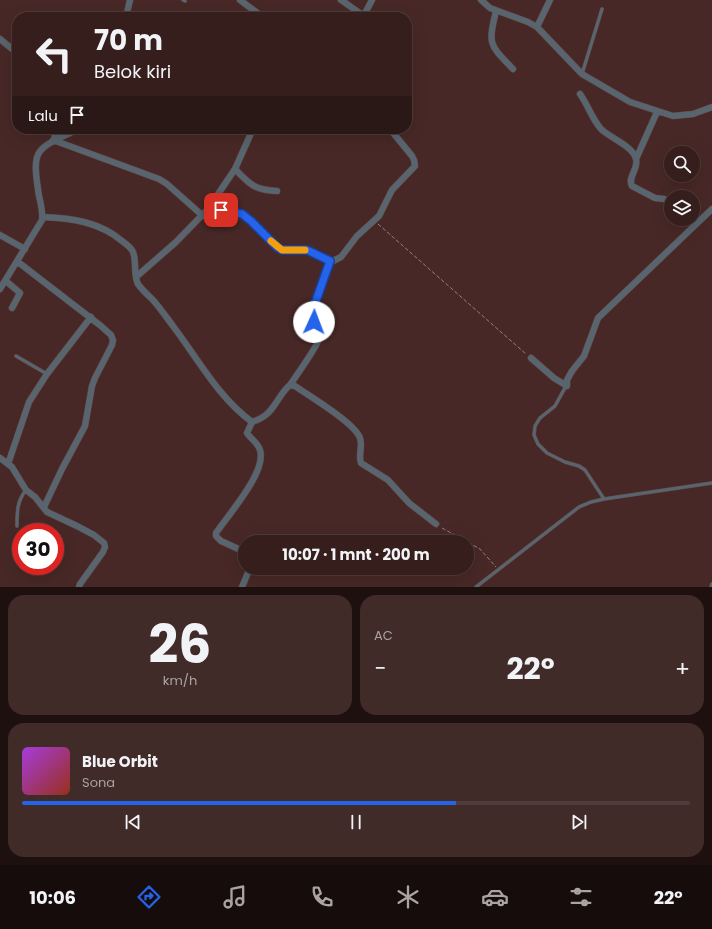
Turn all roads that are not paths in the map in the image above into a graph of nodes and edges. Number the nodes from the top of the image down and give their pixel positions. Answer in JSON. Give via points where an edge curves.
{"nodes":[{"id":1,"x":130,"y":0,"type":"edge"},
{"id":2,"x":240,"y":0,"type":"edge"},
{"id":3,"x":341,"y":0,"type":"edge"},
{"id":4,"x":372,"y":0,"type":"edge"},
{"id":5,"x":480,"y":0,"type":"edge"},
{"id":6,"x":550,"y":0,"type":"edge"},
{"id":7,"x":602,"y":9,"type":"dead end"},
{"id":8,"x":496,"y":11,"type":"junction"},
{"id":9,"x":127,"y":12,"type":"edge"},
{"id":10,"x":256,"y":12,"type":"edge"},
{"id":11,"x":358,"y":12,"type":"edge"},
{"id":12,"x":366,"y":12,"type":"edge"},
{"id":13,"x":537,"y":27,"type":"junction"},
{"id":14,"x":0,"y":39,"type":"edge"},
{"id":15,"x":12,"y":49,"type":"edge"},
{"id":16,"x":513,"y":69,"type":"dead end"},
{"id":17,"x":582,"y":74,"type":"junction"},
{"id":18,"x":580,"y":94,"type":"dead end"},
{"id":19,"x":712,"y":107,"type":"edge"},
{"id":20,"x":657,"y":112,"type":"junction"},
{"id":21,"x":54,"y":134,"type":"edge"},
{"id":22,"x":67,"y":134,"type":"edge"},
{"id":23,"x":251,"y":134,"type":"edge"},
{"id":24,"x":394,"y":134,"type":"edge"},
{"id":25,"x":54,"y":140,"type":"junction"},
{"id":26,"x":636,"y":159,"type":"junction"},
{"id":27,"x":235,"y":169,"type":"junction"},
{"id":28,"x":277,"y":192,"type":"dead end"},
{"id":29,"x":664,"y":199,"type":"edge"},
{"id":30,"x":712,"y":209,"type":"edge"},
{"id":31,"x":208,"y":210,"type":"junction"},
{"id":32,"x":43,"y":216,"type":"junction"},
{"id":33,"x":203,"y":216,"type":"junction"},
{"id":34,"x":700,"y":217,"type":"edge"},
{"id":35,"x":690,"y":226,"type":"edge"},
{"id":36,"x":0,"y":235,"type":"edge"},
{"id":37,"x":25,"y":249,"type":"junction"},
{"id":38,"x":330,"y":261,"type":"junction"},
{"id":39,"x":18,"y":262,"type":"junction"},
{"id":40,"x":136,"y":277,"type":"junction"},
{"id":41,"x":6,"y":281,"type":"junction"},
{"id":42,"x":0,"y":289,"type":"edge"},
{"id":43,"x":12,"y":308,"type":"dead end"},
{"id":44,"x":91,"y":317,"type":"junction"},
{"id":45,"x":16,"y":356,"type":"dead end"},
{"id":46,"x":531,"y":358,"type":"road end"},
{"id":47,"x":48,"y":374,"type":"junction"},
{"id":48,"x":290,"y":384,"type":"junction"},
{"id":49,"x":567,"y":386,"type":"junction"},
{"id":50,"x":252,"y":422,"type":"junction"},
{"id":51,"x":0,"y":458,"type":"edge"},
{"id":52,"x":8,"y":464,"type":"junction"},
{"id":53,"x":712,"y":483,"type":"edge"},
{"id":54,"x":26,"y":490,"type":"junction"},
{"id":55,"x":604,"y":500,"type":"junction"},
{"id":56,"x":44,"y":507,"type":"junction"},
{"id":57,"x":17,"y":523,"type":"edge"},
{"id":58,"x":436,"y":524,"type":"road end"},
{"id":59,"x":238,"y":549,"type":"edge"},
{"id":60,"x":247,"y":575,"type":"edge"},
{"id":61,"x":79,"y":587,"type":"edge"},
{"id":62,"x":242,"y":587,"type":"edge"},
{"id":63,"x":476,"y":587,"type":"edge"}],
"edges":[{"from":1,"to":9,"type":"street"},
{"from":2,"to":10,"type":"street"},
{"from":3,"to":11,"type":"street"},
{"from":4,"to":12,"type":"street"},
{"from":5,"to":8,"type":"street"},
{"from":6,"to":13,"type":"street"},
{"from":7,"to":17,"type":"lane"},
{"from":8,"to":13,"type":"street"},
{"from":8,"to":16,"type":"street","via":[[491,32],[493,44],[495,50]]},
{"from":13,"to":17,"type":"street"},
{"from":14,"to":15,"type":"street"},
{"from":17,"to":20,"type":"street","via":[[630,102]]},
{"from":18,"to":26,"type":"street","via":[[602,130],[630,149]]},
{"from":19,"to":20,"type":"street","via":[[684,116]]},
{"from":20,"to":26,"type":"street"},
{"from":21,"to":25,"type":"street"},
{"from":22,"to":25,"type":"street"},
{"from":23,"to":27,"type":"street"},
{"from":24,"to":38,"type":"street","via":[[412,156],[415,166],[392,190],[374,221],[357,236],[341,257]]},
{"from":25,"to":32,"type":"street","via":[[40,150],[36,159]]},
{"from":25,"to":33,"type":"street","via":[[159,179]]},
{"from":26,"to":29,"type":"street","via":[[630,180],[632,186],[655,198]]},
{"from":27,"to":28,"type":"street","via":[[254,187]]},
{"from":27,"to":31,"type":"street"},
{"from":30,"to":34,"type":"street"},
{"from":31,"to":33,"type":"street"},
{"from":31,"to":38,"type":"street","via":[[242,214],[282,250],[307,250]]},
{"from":32,"to":37,"type":"street","via":[[41,224]]},
{"from":32,"to":40,"type":"street","via":[[82,221],[118,237],[132,250]]},
{"from":33,"to":40,"type":"street"},
{"from":35,"to":49,"type":"street","via":[[598,318],[584,356],[572,371]]},
{"from":36,"to":37,"type":"street"},
{"from":37,"to":39,"type":"street"},
{"from":38,"to":48,"type":"street","via":[[312,312],[312,319],[319,332],[319,341]]},
{"from":39,"to":41,"type":"street"},
{"from":39,"to":44,"type":"street"},
{"from":40,"to":50,"type":"street","via":[[138,285],[174,327],[222,394],[238,412]]},
{"from":41,"to":42,"type":"street"},
{"from":41,"to":43,"type":"street","via":[[20,293]]},
{"from":44,"to":47,"type":"street"},
{"from":44,"to":56,"type":"street","via":[[111,335],[112,345],[93,382],[85,426]]},
{"from":45,"to":47,"type":"lane"},
{"from":46,"to":49,"type":"street"},
{"from":47,"to":52,"type":"street","via":[[29,402]]},
{"from":48,"to":50,"type":"street","via":[[269,412]]},
{"from":48,"to":58,"type":"street","via":[[323,404],[354,429],[361,441],[361,463],[388,480],[409,503]]},
{"from":49,"to":55,"type":"lane","via":[[555,406],[540,418],[535,426],[534,435],[538,444],[547,453],[585,470]]},
{"from":50,"to":59,"type":"street","via":[[246,432],[260,448],[261,453],[253,482],[216,533],[221,541]]},
{"from":51,"to":52,"type":"street"},
{"from":52,"to":54,"type":"street"},
{"from":53,"to":55,"type":"lane"},
{"from":54,"to":56,"type":"street"},
{"from":54,"to":57,"type":"lane","via":[[20,499]]},
{"from":55,"to":63,"type":"lane","via":[[579,507]]},
{"from":56,"to":61,"type":"street","via":[[51,514],[82,528],[104,544],[103,552]]},
{"from":60,"to":62,"type":"street"}]}
